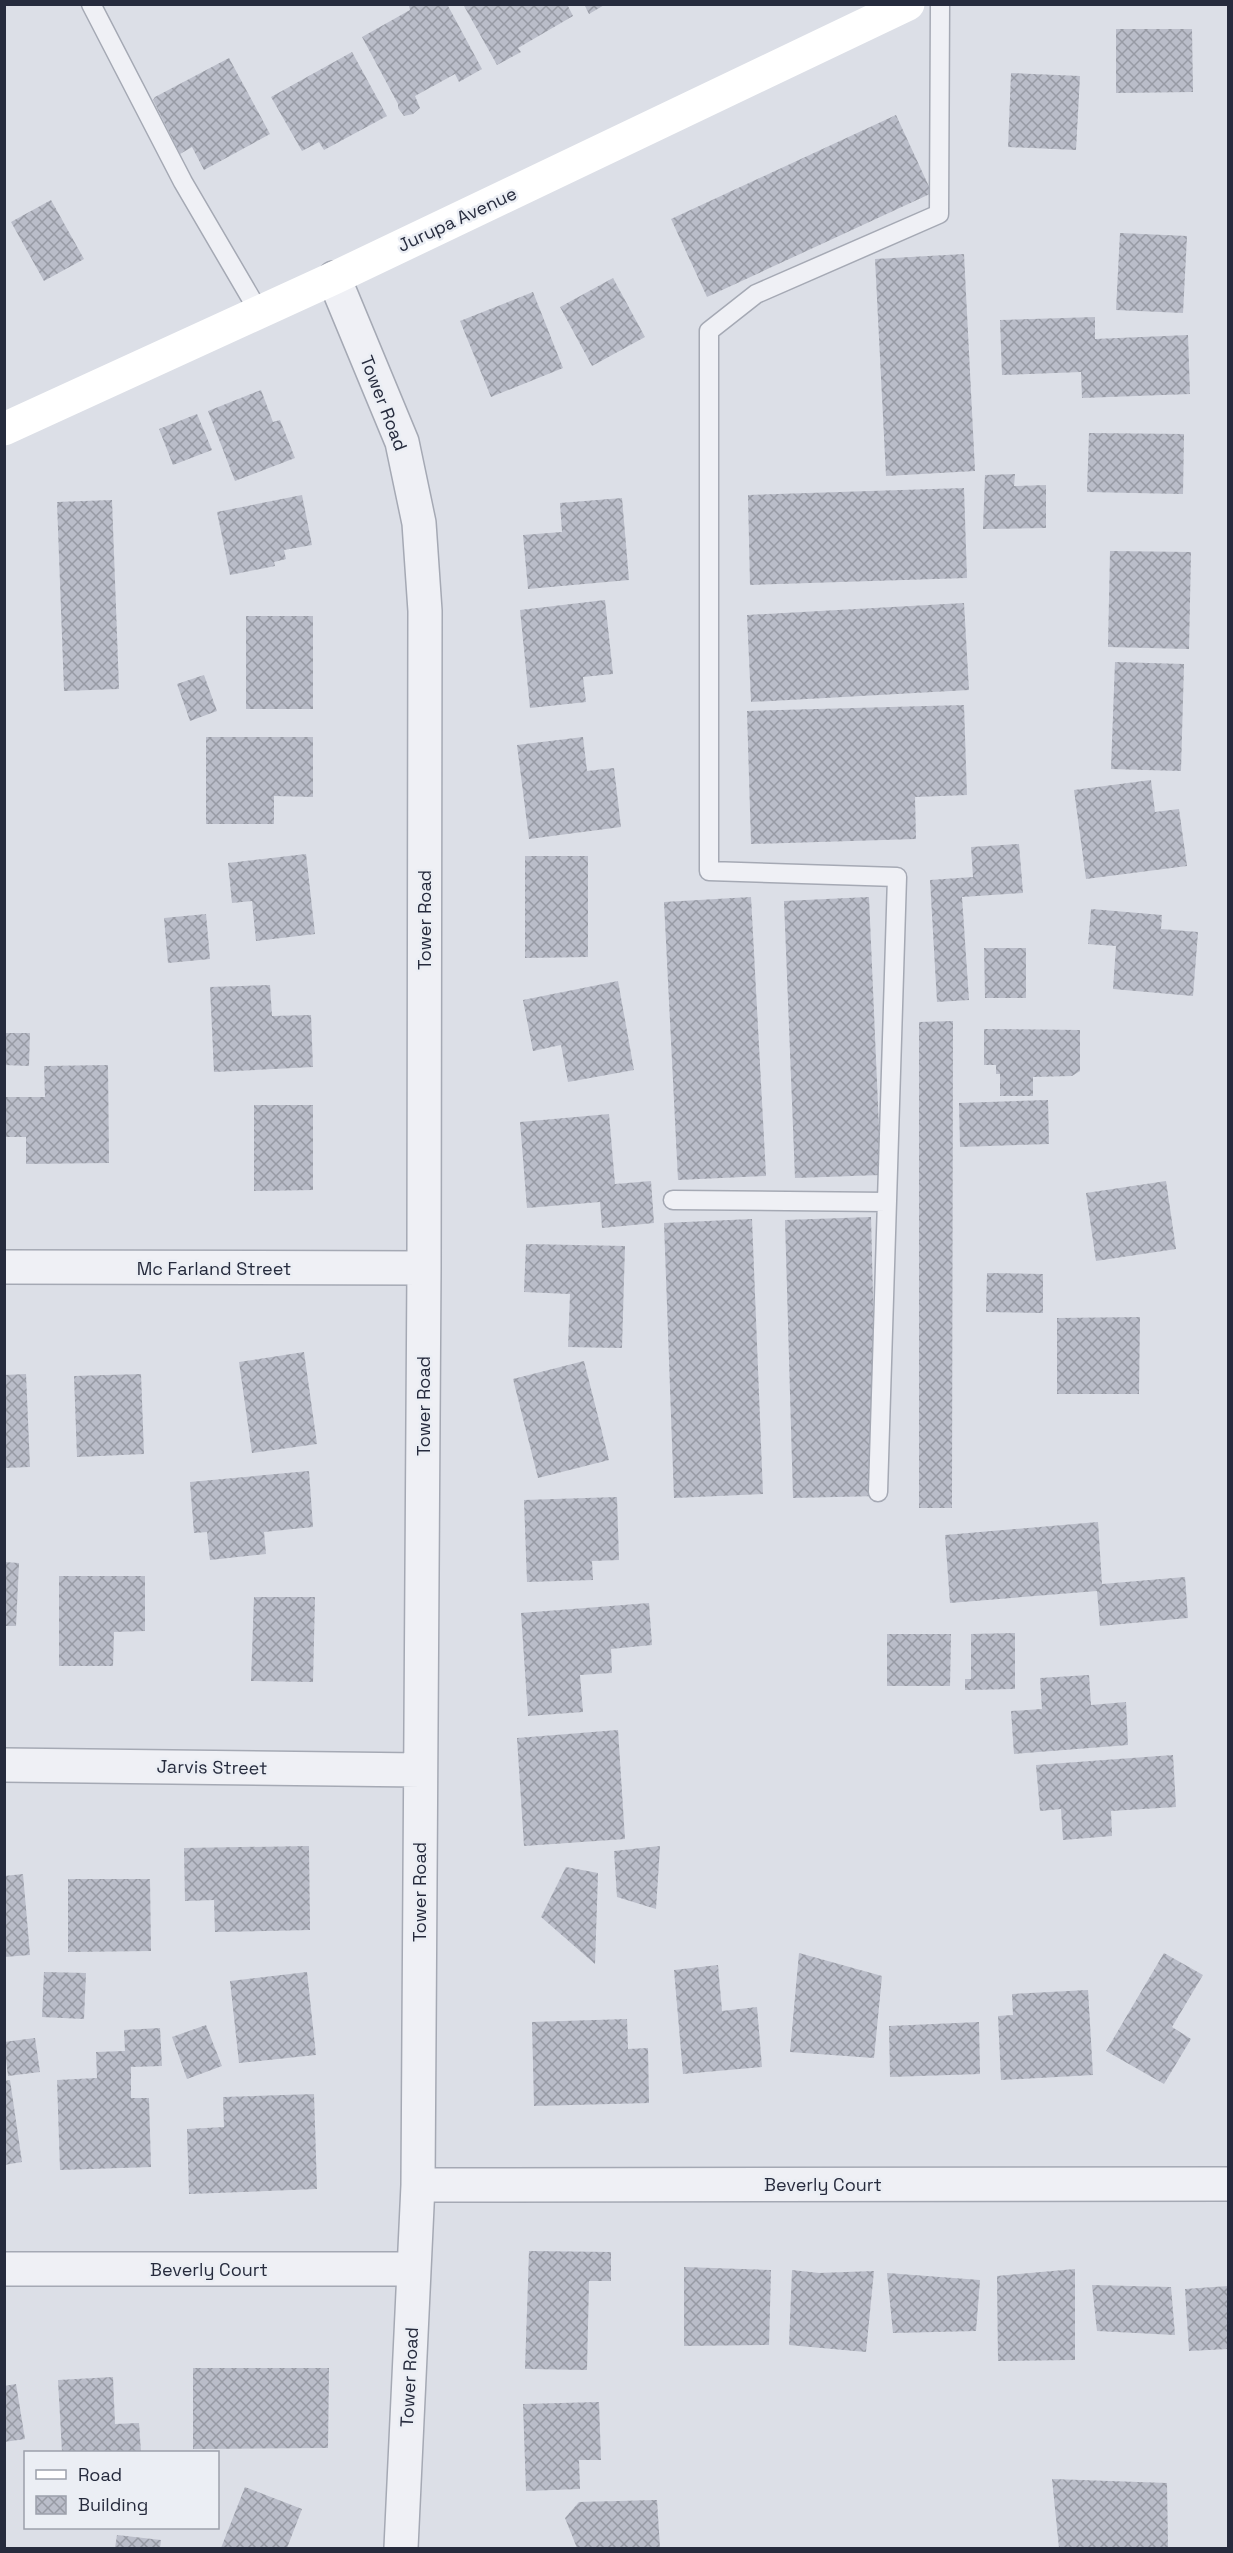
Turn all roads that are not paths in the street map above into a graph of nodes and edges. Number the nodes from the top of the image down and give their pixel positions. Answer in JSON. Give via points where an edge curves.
{"nodes":[{"id":1,"x":92,"y":4,"type":"edge"},
{"id":2,"x":908,"y":4,"type":"edge"},
{"id":3,"x":940,"y":4,"type":"edge"},
{"id":4,"x":334,"y":278,"type":"junction"},
{"id":5,"x":259,"y":312,"type":"junction"},
{"id":6,"x":4,"y":429,"type":"edge"},
{"id":7,"x":673,"y":1200,"type":"dead end"},
{"id":8,"x":887,"y":1202,"type":"junction"},
{"id":9,"x":4,"y":1267,"type":"edge"},
{"id":10,"x":424,"y":1268,"type":"junction"},
{"id":11,"x":878,"y":1492,"type":"dead end"},
{"id":12,"x":4,"y":1765,"type":"edge"},
{"id":13,"x":420,"y":1770,"type":"junction"},
{"id":14,"x":1228,"y":2184,"type":"edge"},
{"id":15,"x":417,"y":2185,"type":"junction"},
{"id":16,"x":4,"y":2268,"type":"edge"},
{"id":17,"x":414,"y":2269,"type":"junction"},
{"id":18,"x":401,"y":2548,"type":"edge"}],
"edges":[{"from":1,"to":5,"type":"lane","via":[[183,182]]},
{"from":2,"to":4,"type":"main road","name":"Jurupa Avenue"},
{"from":3,"to":8,"type":"lane","via":[[939,214],[756,294],[709,331],[709,871],[897,876]]},
{"from":4,"to":5,"type":"main road","name":"Jurupa Avenue"},
{"from":4,"to":10,"type":"street","name":"Tower Road","via":[[402,441],[419,523],[425,611]]},
{"from":5,"to":6,"type":"main road","name":"Jurupa Avenue"},
{"from":7,"to":8,"type":"lane"},
{"from":8,"to":11,"type":"lane"},
{"from":9,"to":10,"type":"street","name":"Mc Farland Street"},
{"from":10,"to":13,"type":"street","name":"Tower Road"},
{"from":12,"to":13,"type":"street","name":"Jarvis Street"},
{"from":13,"to":15,"type":"street","name":"Tower Road"},
{"from":14,"to":15,"type":"street","name":"Beverly Court"},
{"from":15,"to":17,"type":"street","name":"Tower Road"},
{"from":16,"to":17,"type":"street","name":"Beverly Court"},
{"from":17,"to":18,"type":"street","name":"Tower Road"}]}
